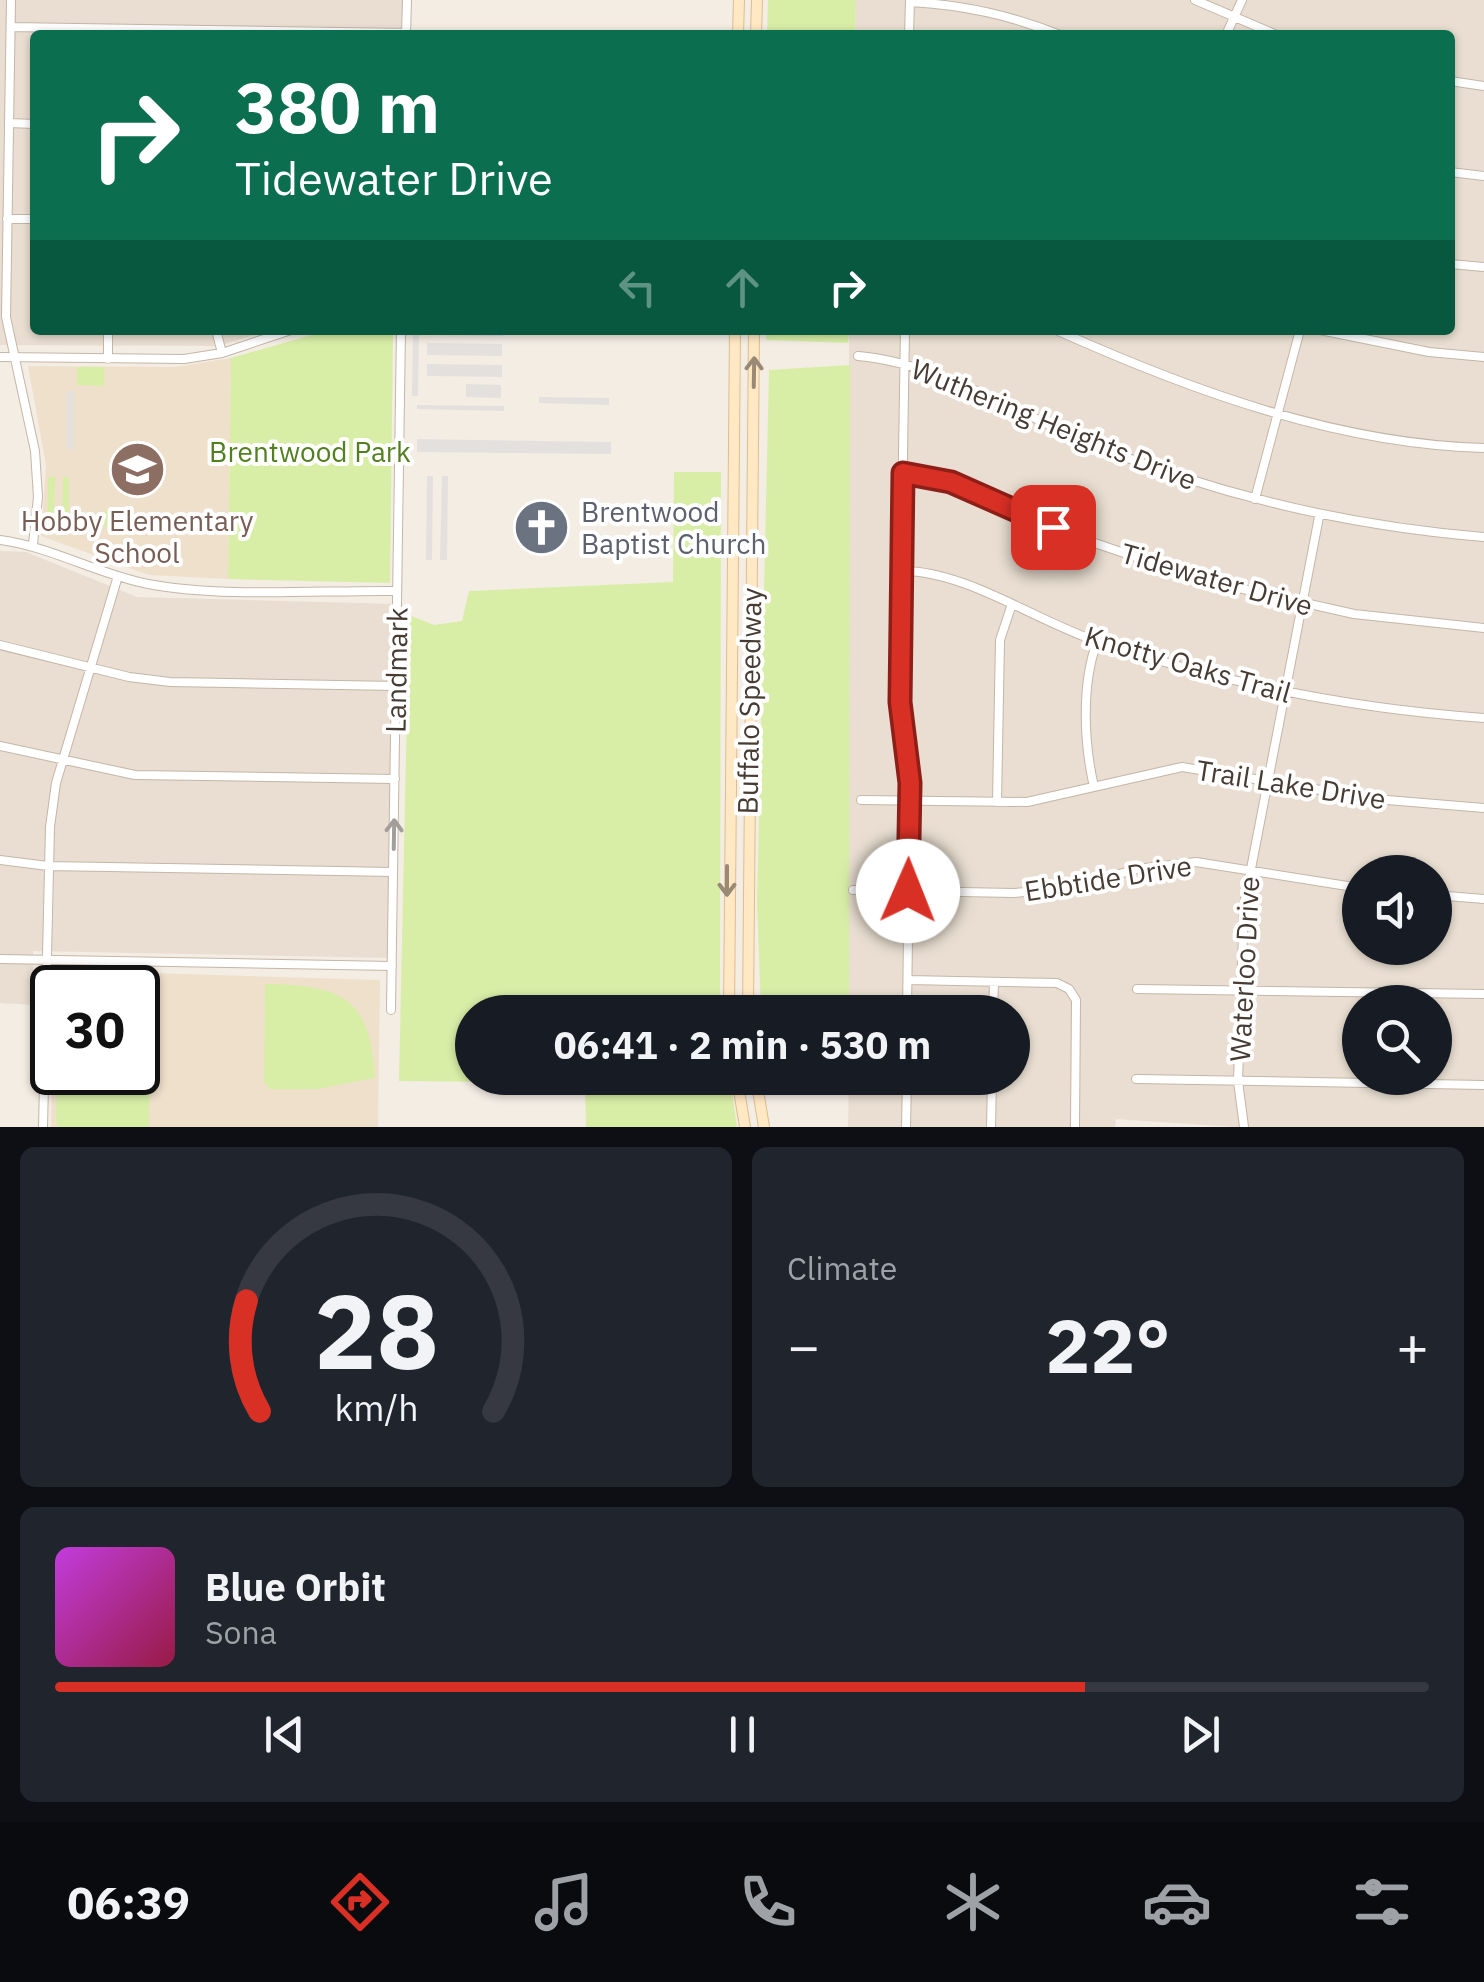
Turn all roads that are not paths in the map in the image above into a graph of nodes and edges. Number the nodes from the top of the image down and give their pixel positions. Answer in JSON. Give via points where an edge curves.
{"nodes":[{"id":1,"x":11,"y":0,"type":"edge"},
{"id":2,"x":406,"y":0,"type":"edge"},
{"id":3,"x":739,"y":0,"type":"edge"},
{"id":4,"x":757,"y":0,"type":"edge"},
{"id":5,"x":1195,"y":0,"type":"edge"},
{"id":6,"x":1242,"y":0,"type":"edge"},
{"id":7,"x":910,"y":1,"type":"edge"},
{"id":8,"x":1234,"y":18,"type":"junction"},
{"id":9,"x":11,"y":28,"type":"junction"},
{"id":10,"x":143,"y":30,"type":"edge"},
{"id":11,"x":406,"y":30,"type":"edge"},
{"id":12,"x":738,"y":30,"type":"edge"},
{"id":13,"x":756,"y":30,"type":"edge"},
{"id":14,"x":909,"y":30,"type":"edge"},
{"id":15,"x":1047,"y":30,"type":"edge"},
{"id":16,"x":1228,"y":30,"type":"edge"},
{"id":17,"x":1265,"y":30,"type":"edge"},
{"id":18,"x":1455,"y":82,"type":"edge"},
{"id":19,"x":1484,"y":86,"type":"edge"},
{"id":20,"x":9,"y":123,"type":"junction"},
{"id":21,"x":30,"y":124,"type":"edge"},
{"id":22,"x":1455,"y":173,"type":"edge"},
{"id":23,"x":1484,"y":176,"type":"edge"},
{"id":24,"x":8,"y":219,"type":"junction"},
{"id":25,"x":30,"y":219,"type":"edge"},
{"id":26,"x":1455,"y":264,"type":"edge"},
{"id":27,"x":3,"y":266,"type":"edge"},
{"id":28,"x":1484,"y":267,"type":"edge"},
{"id":29,"x":108,"y":335,"type":"edge"},
{"id":30,"x":217,"y":335,"type":"edge"},
{"id":31,"x":276,"y":335,"type":"edge"},
{"id":32,"x":401,"y":335,"type":"edge"},
{"id":33,"x":735,"y":335,"type":"edge"},
{"id":34,"x":754,"y":335,"type":"edge"},
{"id":35,"x":904,"y":335,"type":"edge"},
{"id":36,"x":1068,"y":335,"type":"edge"},
{"id":37,"x":1299,"y":335,"type":"edge"},
{"id":38,"x":1345,"y":335,"type":"edge"},
{"id":39,"x":222,"y":353,"type":"junction"},
{"id":40,"x":0,"y":356,"type":"edge"},
{"id":41,"x":858,"y":356,"type":"dead end"},
{"id":42,"x":14,"y":357,"type":"junction"},
{"id":43,"x":1484,"y":357,"type":"edge"},
{"id":44,"x":108,"y":359,"type":"junction"},
{"id":45,"x":904,"y":363,"type":"junction"},
{"id":46,"x":1277,"y":413,"type":"junction"},
{"id":47,"x":734,"y":426,"type":"junction"},
{"id":48,"x":753,"y":426,"type":"junction"},
{"id":49,"x":1484,"y":448,"type":"edge"},
{"id":50,"x":903,"y":473,"type":"junction"},
{"id":51,"x":1255,"y":499,"type":"junction"},
{"id":52,"x":1319,"y":517,"type":"junction"},
{"id":53,"x":1484,"y":537,"type":"edge"},
{"id":54,"x":0,"y":540,"type":"edge"},
{"id":55,"x":33,"y":544,"type":"junction"},
{"id":56,"x":732,"y":544,"type":"junction"},
{"id":57,"x":752,"y":544,"type":"junction"},
{"id":58,"x":902,"y":571,"type":"junction"},
{"id":59,"x":118,"y":576,"type":"junction"},
{"id":60,"x":397,"y":591,"type":"junction"},
{"id":61,"x":1302,"y":605,"type":"junction"},
{"id":62,"x":1011,"y":607,"type":"junction"},
{"id":63,"x":1484,"y":628,"type":"edge"},
{"id":64,"x":1097,"y":642,"type":"junction"},
{"id":65,"x":0,"y":645,"type":"edge"},
{"id":66,"x":730,"y":662,"type":"junction"},
{"id":67,"x":750,"y":662,"type":"junction"},
{"id":68,"x":90,"y":668,"type":"junction"},
{"id":69,"x":396,"y":686,"type":"junction"},
{"id":70,"x":1285,"y":693,"type":"junction"},
{"id":71,"x":1484,"y":718,"type":"edge"},
{"id":72,"x":0,"y":746,"type":"edge"},
{"id":73,"x":64,"y":758,"type":"junction"},
{"id":74,"x":395,"y":779,"type":"junction"},
{"id":75,"x":1268,"y":779,"type":"junction"},
{"id":76,"x":728,"y":784,"type":"junction"},
{"id":77,"x":748,"y":784,"type":"junction"},
{"id":78,"x":1094,"y":787,"type":"junction"},
{"id":79,"x":862,"y":800,"type":"dead end"},
{"id":80,"x":910,"y":801,"type":"junction"},
{"id":81,"x":997,"y":802,"type":"junction"},
{"id":82,"x":1484,"y":808,"type":"edge"},
{"id":83,"x":0,"y":860,"type":"edge"},
{"id":84,"x":48,"y":866,"type":"junction"},
{"id":85,"x":1249,"y":869,"type":"junction"},
{"id":86,"x":393,"y":872,"type":"junction"},
{"id":87,"x":1342,"y":885,"type":"edge"},
{"id":88,"x":854,"y":890,"type":"dead end"},
{"id":89,"x":908,"y":891,"type":"junction"},
{"id":90,"x":1452,"y":896,"type":"edge"},
{"id":91,"x":1484,"y":899,"type":"edge"},
{"id":92,"x":727,"y":932,"type":"junction"},
{"id":93,"x":746,"y":932,"type":"junction"},
{"id":94,"x":0,"y":960,"type":"edge"},
{"id":95,"x":47,"y":960,"type":"junction"},
{"id":96,"x":392,"y":966,"type":"junction"},
{"id":97,"x":908,"y":980,"type":"junction"},
{"id":98,"x":994,"y":982,"type":"junction"},
{"id":99,"x":1136,"y":989,"type":"dead end"},
{"id":100,"x":1240,"y":990,"type":"junction"},
{"id":101,"x":1484,"y":994,"type":"edge"},
{"id":102,"x":729,"y":995,"type":"edge"},
{"id":103,"x":748,"y":995,"type":"edge"},
{"id":104,"x":908,"y":995,"type":"edge"},
{"id":105,"x":994,"y":995,"type":"edge"},
{"id":106,"x":391,"y":1010,"type":"dead end"},
{"id":107,"x":1136,"y":1079,"type":"dead end"},
{"id":108,"x":1238,"y":1082,"type":"junction"},
{"id":109,"x":1484,"y":1085,"type":"edge"},
{"id":110,"x":740,"y":1095,"type":"edge"},
{"id":111,"x":759,"y":1095,"type":"edge"},
{"id":112,"x":907,"y":1095,"type":"edge"},
{"id":113,"x":992,"y":1095,"type":"edge"},
{"id":114,"x":43,"y":1127,"type":"edge"},
{"id":115,"x":745,"y":1127,"type":"edge"},
{"id":116,"x":764,"y":1127,"type":"edge"},
{"id":117,"x":906,"y":1127,"type":"edge"},
{"id":118,"x":991,"y":1127,"type":"edge"},
{"id":119,"x":1075,"y":1127,"type":"edge"},
{"id":120,"x":1244,"y":1127,"type":"edge"}],
"edges":[{"from":1,"to":9,"type":"street"},
{"from":2,"to":11,"type":"street"},
{"from":3,"to":12,"type":"main road"},
{"from":4,"to":13,"type":"main road"},
{"from":5,"to":8,"type":"street"},
{"from":6,"to":8,"type":"street"},
{"from":7,"to":14,"type":"street"},
{"from":7,"to":15,"type":"street","via":[[958,4]]},
{"from":8,"to":16,"type":"street"},
{"from":8,"to":17,"type":"street"},
{"from":9,"to":10,"type":"street"},
{"from":9,"to":20,"type":"street"},
{"from":18,"to":19,"type":"street"},
{"from":20,"to":21,"type":"street"},
{"from":20,"to":24,"type":"street"},
{"from":22,"to":23,"type":"street"},
{"from":24,"to":25,"type":"street"},
{"from":24,"to":27,"type":"street"},
{"from":26,"to":28,"type":"street"},
{"from":27,"to":42,"type":"street"},
{"from":29,"to":44,"type":"street"},
{"from":30,"to":39,"type":"street"},
{"from":31,"to":39,"type":"street"},
{"from":32,"to":60,"type":"street","name":"Landmark"},
{"from":33,"to":47,"type":"main road","name":"Buffalo Speedway"},
{"from":48,"to":34,"type":"main road","name":"Buffalo Speedway","one_way":true},
{"from":35,"to":45,"type":"street"},
{"from":36,"to":46,"type":"street","via":[[1196,389]]},
{"from":37,"to":46,"type":"street"},
{"from":38,"to":43,"type":"street"},
{"from":39,"to":44,"type":"street"},
{"from":40,"to":42,"type":"street"},
{"from":41,"to":45,"type":"street","name":"Wuthering Heights Drive"},
{"from":42,"to":44,"type":"street"},
{"from":42,"to":55,"type":"street","via":[[35,451]]},
{"from":45,"to":50,"type":"street"},
{"from":45,"to":51,"type":"street","name":"Wuthering Heights Drive","via":[[1094,445]]},
{"from":46,"to":49,"type":"street","via":[[1380,436]]},
{"from":46,"to":51,"type":"street"},
{"from":47,"to":48,"type":"main road"},
{"from":47,"to":56,"type":"main road","name":"Buffalo Speedway"},
{"from":48,"to":57,"type":"main road","name":"Buffalo Speedway"},
{"from":50,"to":58,"type":"street"},
{"from":50,"to":61,"type":"street","name":"Tidewater Drive","via":[[951,482],[1144,562]]},
{"from":51,"to":52,"type":"street","name":"Wuthering Heights Drive"},
{"from":52,"to":53,"type":"street","name":"Wuthering Heights Drive"},
{"from":52,"to":61,"type":"street","name":"Waterloo Drive"},
{"from":54,"to":55,"type":"street"},
{"from":55,"to":59,"type":"street"},
{"from":56,"to":57,"type":"main road"},
{"from":56,"to":66,"type":"main road","name":"Buffalo Speedway"},
{"from":57,"to":67,"type":"main road","name":"Buffalo Speedway"},
{"from":58,"to":62,"type":"street","name":"Knotty Oaks Trail","via":[[943,576]]},
{"from":58,"to":80,"type":"street","via":[[900,732]]},
{"from":59,"to":60,"type":"street","via":[[178,588]]},
{"from":59,"to":68,"type":"street"},
{"from":60,"to":69,"type":"street","name":"Landmark"},
{"from":61,"to":63,"type":"street","name":"Tidewater Drive"},
{"from":61,"to":70,"type":"street","name":"Waterloo Drive"},
{"from":62,"to":64,"type":"street","name":"Knotty Oaks Trail"},
{"from":62,"to":81,"type":"street","via":[[1000,640]]},
{"from":64,"to":70,"type":"street","name":"Knotty Oaks Trail"},
{"from":64,"to":78,"type":"street","via":[[1088,695]]},
{"from":65,"to":68,"type":"street"},
{"from":66,"to":67,"type":"main road"},
{"from":66,"to":76,"type":"main road","name":"Buffalo Speedway"},
{"from":67,"to":77,"type":"main road","name":"Buffalo Speedway"},
{"from":68,"to":69,"type":"street","via":[[170,682]]},
{"from":68,"to":73,"type":"street"},
{"from":69,"to":74,"type":"street","name":"Landmark"},
{"from":70,"to":71,"type":"street","name":"Knotty Oaks Trail"},
{"from":70,"to":75,"type":"street","name":"Waterloo Drive"},
{"from":72,"to":73,"type":"street"},
{"from":73,"to":74,"type":"street","via":[[135,775]]},
{"from":73,"to":84,"type":"street"},
{"from":86,"to":74,"type":"street","name":"Landmark","one_way":true},
{"from":75,"to":78,"type":"street","name":"Trail Lake Drive","via":[[1182,767]]},
{"from":75,"to":82,"type":"street","name":"Trail Lake Drive","via":[[1375,799]]},
{"from":75,"to":85,"type":"street","name":"Waterloo Drive"},
{"from":76,"to":77,"type":"main road"},
{"from":76,"to":92,"type":"main road","name":"Buffalo Speedway","one_way":true},
{"from":77,"to":93,"type":"main road","name":"Buffalo Speedway"},
{"from":78,"to":81,"type":"street","name":"Trail Lake Drive","via":[[1063,797]]},
{"from":79,"to":80,"type":"street","name":"Trail Lake Drive"},
{"from":80,"to":81,"type":"street","name":"Trail Lake Drive"},
{"from":80,"to":89,"type":"street"},
{"from":83,"to":84,"type":"street"},
{"from":84,"to":86,"type":"street"},
{"from":84,"to":95,"type":"street"},
{"from":85,"to":87,"type":"street","name":"Ebbtide Drive"},
{"from":85,"to":89,"type":"street","name":"Ebbtide Drive","via":[[1173,863],[1066,889]]},
{"from":85,"to":100,"type":"street","name":"Waterloo Drive"},
{"from":86,"to":96,"type":"street","name":"Landmark"},
{"from":88,"to":89,"type":"street","name":"Ebbtide Drive"},
{"from":89,"to":97,"type":"street"},
{"from":90,"to":91,"type":"street"},
{"from":92,"to":93,"type":"main road"},
{"from":92,"to":102,"type":"main road","name":"Buffalo Speedway"},
{"from":93,"to":103,"type":"main road","name":"Buffalo Speedway"},
{"from":94,"to":95,"type":"street"},
{"from":95,"to":96,"type":"street"},
{"from":95,"to":114,"type":"street"},
{"from":96,"to":106,"type":"street","name":"Landmark"},
{"from":97,"to":98,"type":"street"},
{"from":97,"to":104,"type":"street"},
{"from":98,"to":105,"type":"street"},
{"from":98,"to":119,"type":"street","via":[[1058,983],[1076,1000]]},
{"from":99,"to":100,"type":"street"},
{"from":100,"to":101,"type":"street"},
{"from":100,"to":108,"type":"street","name":"Waterloo Drive"},
{"from":107,"to":108,"type":"street"},
{"from":108,"to":109,"type":"street"},
{"from":108,"to":120,"type":"street","name":"Waterloo Drive"},
{"from":110,"to":115,"type":"main road"},
{"from":111,"to":116,"type":"main road"},
{"from":112,"to":117,"type":"street"},
{"from":113,"to":118,"type":"street"}]}
